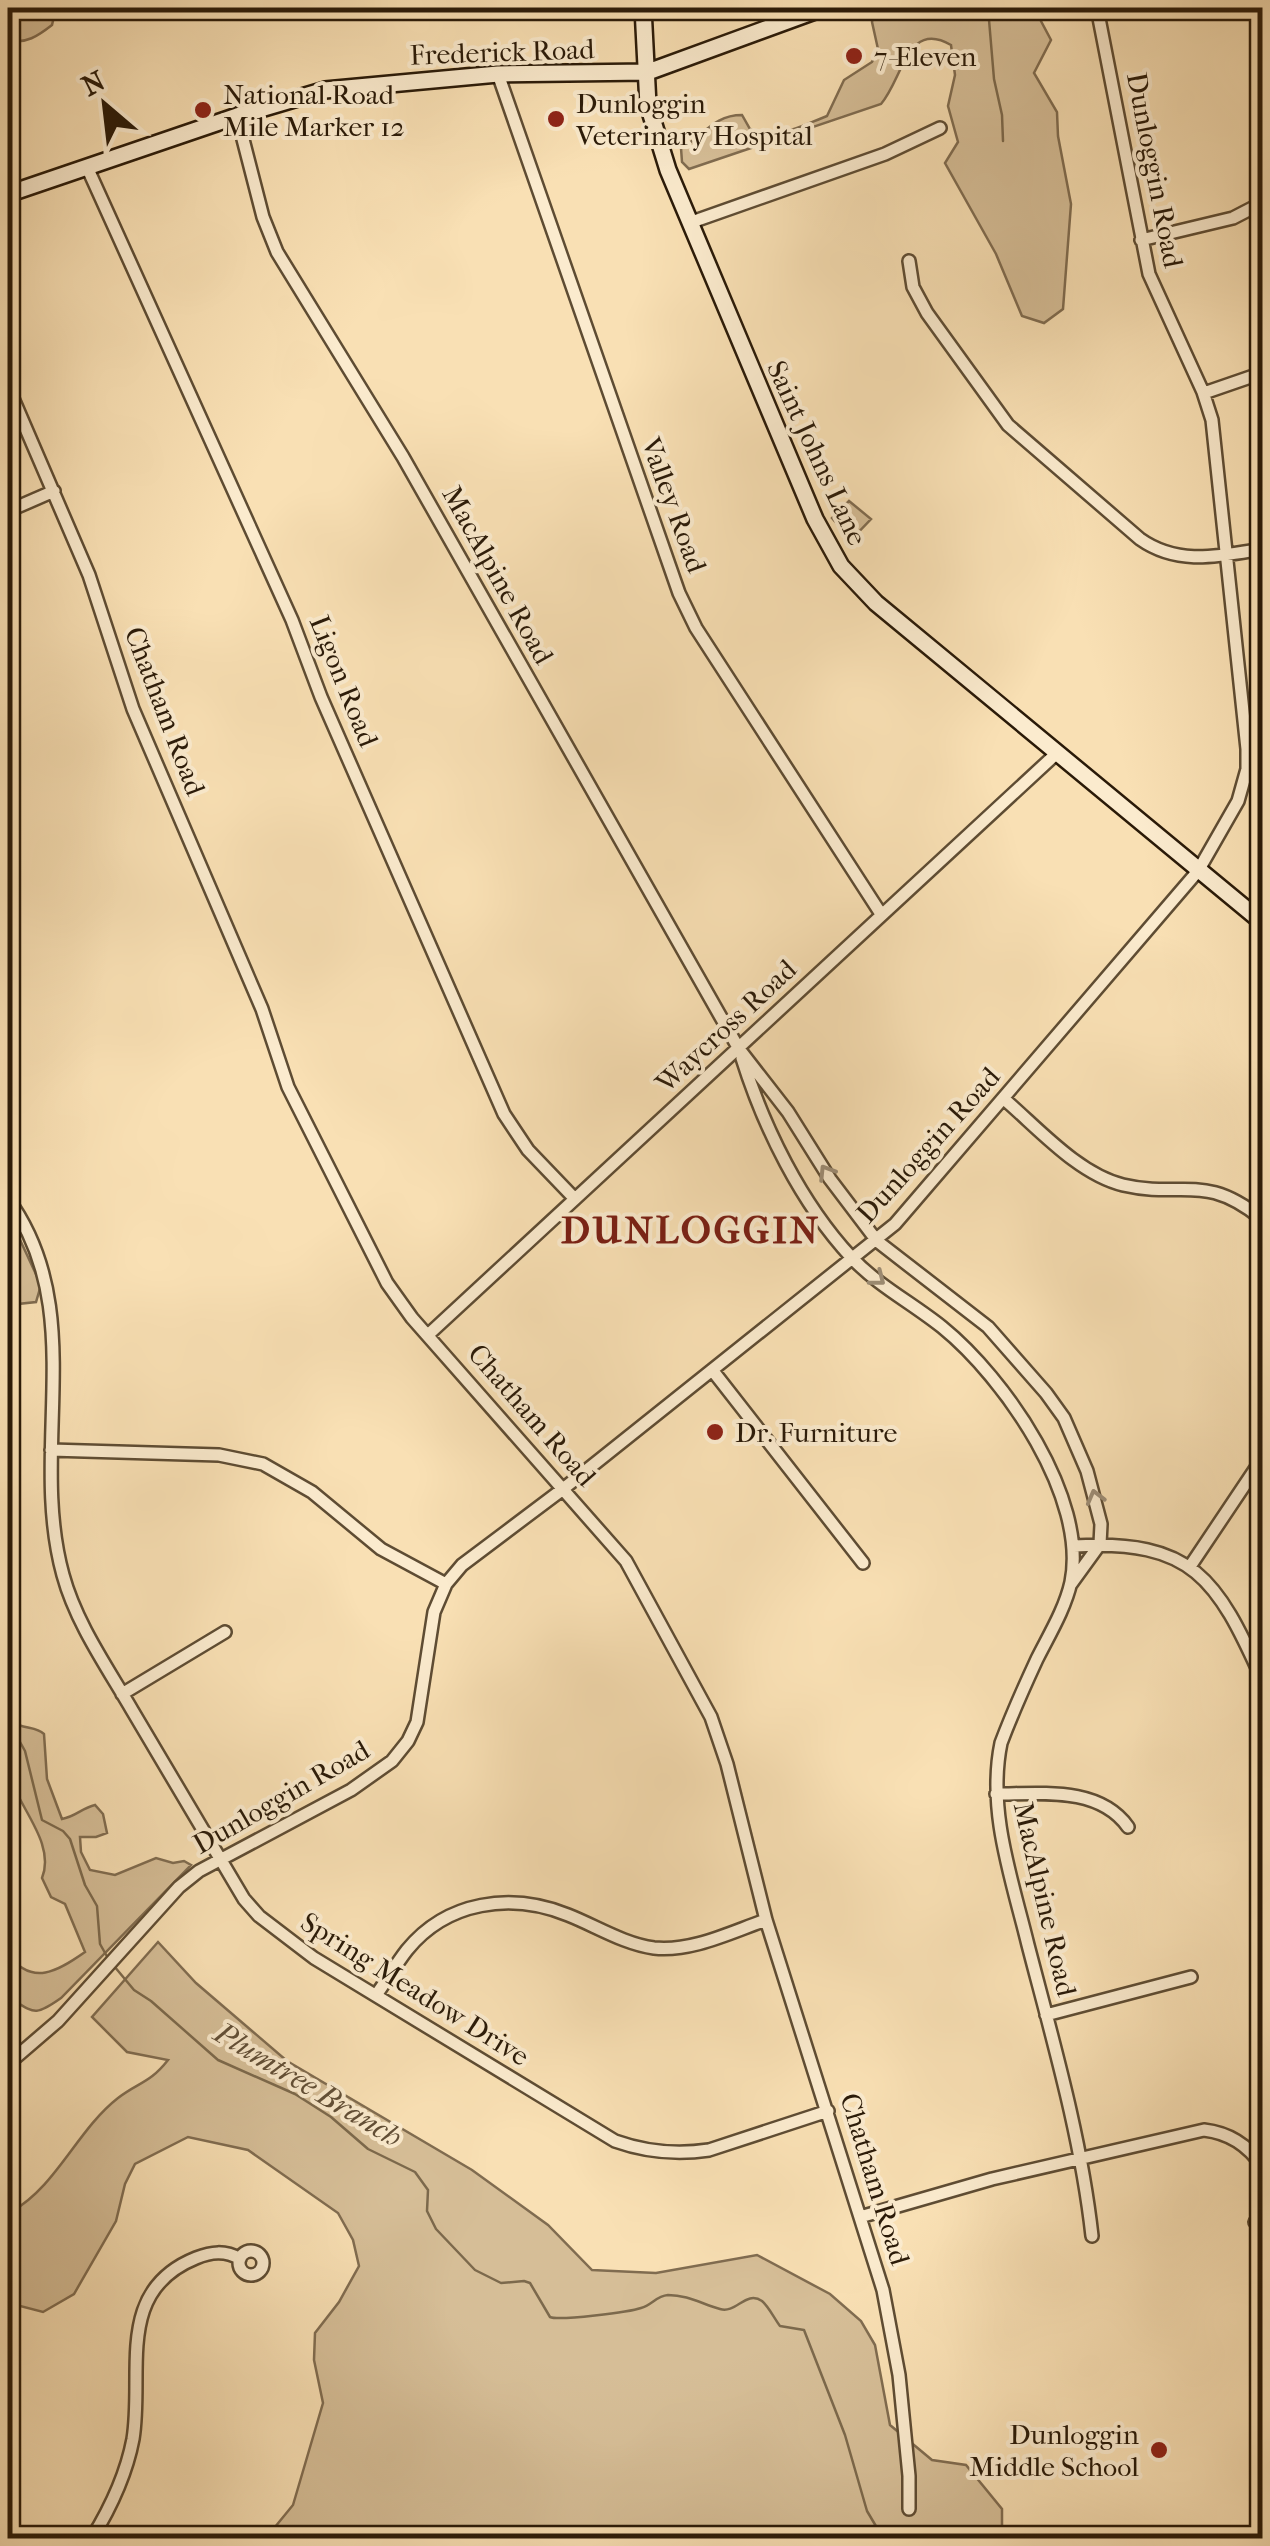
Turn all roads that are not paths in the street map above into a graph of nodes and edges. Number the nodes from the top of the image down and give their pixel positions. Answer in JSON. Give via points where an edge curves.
{"nodes":[{"id":1,"x":643,"y":8,"type":"edge"},
{"id":2,"x":823,"y":8,"type":"edge"},
{"id":3,"x":1097,"y":8,"type":"edge"},
{"id":4,"x":648,"y":72,"type":"junction"},
{"id":5,"x":498,"y":74,"type":"junction"},
{"id":6,"x":237,"y":116,"type":"junction"},
{"id":7,"x":940,"y":128,"type":"dead end"},
{"id":8,"x":87,"y":166,"type":"junction"},
{"id":9,"x":9,"y":191,"type":"edge"},
{"id":10,"x":1262,"y":202,"type":"edge"},
{"id":11,"x":689,"y":222,"type":"junction"},
{"id":12,"x":1141,"y":240,"type":"junction"},
{"id":13,"x":909,"y":261,"type":"dead end"},
{"id":14,"x":1262,"y":373,"type":"edge"},
{"id":15,"x":8,"y":387,"type":"edge"},
{"id":16,"x":1204,"y":393,"type":"junction"},
{"id":17,"x":54,"y":491,"type":"junction"},
{"id":18,"x":8,"y":512,"type":"edge"},
{"id":19,"x":1262,"y":549,"type":"edge"},
{"id":20,"x":1228,"y":554,"type":"junction"},
{"id":21,"x":1057,"y":753,"type":"junction"},
{"id":22,"x":1198,"y":870,"type":"junction"},
{"id":23,"x":881,"y":914,"type":"junction"},
{"id":24,"x":1262,"y":922,"type":"edge"},
{"id":25,"x":739,"y":1049,"type":"junction"},
{"id":26,"x":1004,"y":1098,"type":"junction"},
{"id":27,"x":8,"y":1199,"type":"edge"},
{"id":28,"x":575,"y":1199,"type":"junction"},
{"id":29,"x":1262,"y":1218,"type":"edge"},
{"id":30,"x":878,"y":1240,"type":"junction"},
{"id":31,"x":854,"y":1260,"type":"junction"},
{"id":32,"x":428,"y":1334,"type":"junction"},
{"id":33,"x":713,"y":1370,"type":"junction"},
{"id":34,"x":51,"y":1450,"type":"junction"},
{"id":35,"x":1262,"y":1458,"type":"edge"},
{"id":36,"x":563,"y":1489,"type":"junction"},
{"id":37,"x":1100,"y":1544,"type":"junction"},
{"id":38,"x":1074,"y":1546,"type":"junction"},
{"id":39,"x":862,"y":1563,"type":"dead end"},
{"id":40,"x":1190,"y":1565,"type":"junction"},
{"id":41,"x":446,"y":1584,"type":"junction"},
{"id":42,"x":1070,"y":1584,"type":"junction"},
{"id":43,"x":225,"y":1632,"type":"dead end"},
{"id":44,"x":1262,"y":1680,"type":"edge"},
{"id":45,"x":122,"y":1694,"type":"junction"},
{"id":46,"x":996,"y":1794,"type":"junction"},
{"id":47,"x":1128,"y":1826,"type":"dead end"},
{"id":48,"x":219,"y":1858,"type":"junction"},
{"id":49,"x":766,"y":1920,"type":"junction"},
{"id":50,"x":1191,"y":1977,"type":"dead end"},
{"id":51,"x":376,"y":1995,"type":"junction"},
{"id":52,"x":1046,"y":2015,"type":"junction"},
{"id":53,"x":8,"y":2064,"type":"edge"},
{"id":54,"x":828,"y":2111,"type":"junction"},
{"id":55,"x":1082,"y":2159,"type":"junction"},
{"id":56,"x":1262,"y":2166,"type":"edge"},
{"id":57,"x":860,"y":2217,"type":"junction"},
{"id":58,"x":1092,"y":2236,"type":"dead end"},
{"id":59,"x":240,"y":2259,"type":"dead end"},
{"id":60,"x":909,"y":2509,"type":"dead end"},
{"id":61,"x":92,"y":2538,"type":"edge"}],
"edges":[{"from":1,"to":4,"type":"street","name":"Saint Johns Lane"},
{"from":2,"to":4,"type":"street","name":"Frederick Road"},
{"from":3,"to":12,"type":"street","name":"Dunloggin Road"},
{"from":4,"to":5,"type":"street","name":"Frederick Road"},
{"from":4,"to":11,"type":"street","name":"Saint Johns Lane","via":[[648,105]]},
{"from":5,"to":6,"type":"street","name":"Frederick Road","via":[[325,90]]},
{"from":5,"to":23,"type":"street","name":"Valley Road","via":[[680,593],[696,628]]},
{"from":6,"to":8,"type":"street","name":"Frederick Road"},
{"from":6,"to":25,"type":"street","name":"MacAlpine Road","via":[[276,252],[404,457]]},
{"from":7,"to":11,"type":"street","via":[[885,154]]},
{"from":8,"to":9,"type":"street","name":"Frederick Road"},
{"from":8,"to":28,"type":"street","name":"Ligon Road","via":[[292,620],[495,1095],[528,1150]]},
{"from":10,"to":12,"type":"street","via":[[1233,218]]},
{"from":11,"to":21,"type":"street","name":"Saint Johns Lane","via":[[814,519],[841,566],[876,603]]},
{"from":12,"to":16,"type":"street","name":"Dunloggin Road","via":[[1158,299]]},
{"from":13,"to":20,"type":"street","via":[[913,287],[936,327],[1026,443],[1158,551],[1183,558]]},
{"from":14,"to":16,"type":"street"},
{"from":15,"to":17,"type":"street","name":"Chatham Road"},
{"from":16,"to":20,"type":"street","name":"Dunloggin Road"},
{"from":17,"to":18,"type":"street"},
{"from":17,"to":32,"type":"street","name":"Chatham Road","via":[[133,709],[290,1090],[387,1283]]},
{"from":19,"to":20,"type":"street"},
{"from":20,"to":22,"type":"street","name":"Dunloggin Road","via":[[1247,769],[1238,800]]},
{"from":21,"to":22,"type":"street","name":"Saint Johns Lane"},
{"from":21,"to":23,"type":"street","name":"Waycross Road"},
{"from":22,"to":24,"type":"street","name":"Saint Johns Lane"},
{"from":22,"to":26,"type":"street","name":"Dunloggin Road"},
{"from":23,"to":25,"type":"street","name":"Waycross Road"},
{"from":25,"to":28,"type":"street","name":"Waycross Road"},
{"from":30,"to":25,"type":"street","name":"MacAlpine Road","one_way":true},
{"from":25,"to":31,"type":"street","name":"MacAlpine Road","via":[[788,1165]]},
{"from":26,"to":29,"type":"street","via":[[1104,1178],[1140,1188],[1224,1194]]},
{"from":26,"to":30,"type":"street","name":"Dunloggin Road"},
{"from":27,"to":34,"type":"street","name":"Spring Meadow Drive","via":[[35,1248],[50,1298]]},
{"from":28,"to":32,"type":"street","name":"Waycross Road"},
{"from":30,"to":31,"type":"street","name":"Dunloggin Road"},
{"from":37,"to":30,"type":"street","name":"MacAlpine Road","one_way":true,"via":[[1088,1471],[1046,1393],[982,1322]]},
{"from":31,"to":33,"type":"street","name":"Dunloggin Road"},
{"from":31,"to":38,"type":"street","name":"MacAlpine Road","one_way":true,"via":[[958,1342],[1016,1413],[1057,1482]]},
{"from":32,"to":36,"type":"street","name":"Chatham Road"},
{"from":33,"to":36,"type":"street","name":"Dunloggin Road"},
{"from":33,"to":39,"type":"street"},
{"from":34,"to":41,"type":"street","via":[[219,1455],[263,1464],[304,1486],[381,1549]]},
{"from":34,"to":45,"type":"street","name":"Spring Meadow Drive","via":[[53,1526],[64,1580]]},
{"from":35,"to":40,"type":"street"},
{"from":36,"to":41,"type":"street","name":"Dunloggin Road","via":[[472,1556]]},
{"from":36,"to":49,"type":"street","name":"Chatham Road","via":[[626,1561],[711,1716]]},
{"from":37,"to":38,"type":"street"},
{"from":37,"to":40,"type":"street","via":[[1146,1549]]},
{"from":37,"to":42,"type":"street","name":"MacAlpine Road"},
{"from":38,"to":42,"type":"street","name":"MacAlpine Road"},
{"from":40,"to":44,"type":"street","via":[[1222,1601]]},
{"from":41,"to":48,"type":"street","name":"Dunloggin Road","via":[[434,1612],[417,1722],[392,1762]]},
{"from":42,"to":46,"type":"street","name":"MacAlpine Road","via":[[1000,1743]]},
{"from":43,"to":45,"type":"street"},
{"from":45,"to":48,"type":"street","name":"Spring Meadow Drive"},
{"from":46,"to":47,"type":"street","via":[[1081,1798],[1112,1810]]},
{"from":46,"to":52,"type":"street","name":"MacAlpine Road"},
{"from":48,"to":51,"type":"street","name":"Spring Meadow Drive","via":[[259,1916]]},
{"from":48,"to":53,"type":"street","name":"Dunloggin Road","via":[[179,1887],[58,2022]]},
{"from":49,"to":51,"type":"street","via":[[666,1948],[634,1943],[534,1905],[479,1905],[424,1934]]},
{"from":49,"to":54,"type":"street","name":"Chatham Road"},
{"from":50,"to":52,"type":"street"},
{"from":51,"to":54,"type":"street","name":"Spring Meadow Drive","via":[[596,2132],[632,2147],[710,2150]]},
{"from":52,"to":55,"type":"street","name":"MacAlpine Road"},
{"from":54,"to":57,"type":"street","name":"Chatham Road"},
{"from":55,"to":56,"type":"street","via":[[1204,2130],[1228,2135]]},
{"from":55,"to":57,"type":"street"},
{"from":55,"to":58,"type":"street","name":"MacAlpine Road"},
{"from":57,"to":60,"type":"street","name":"Chatham Road","via":[[892,2328]]},
{"from":59,"to":61,"type":"street","via":[[222,2252],[190,2260],[164,2277],[143,2307],[127,2467]]}]}
